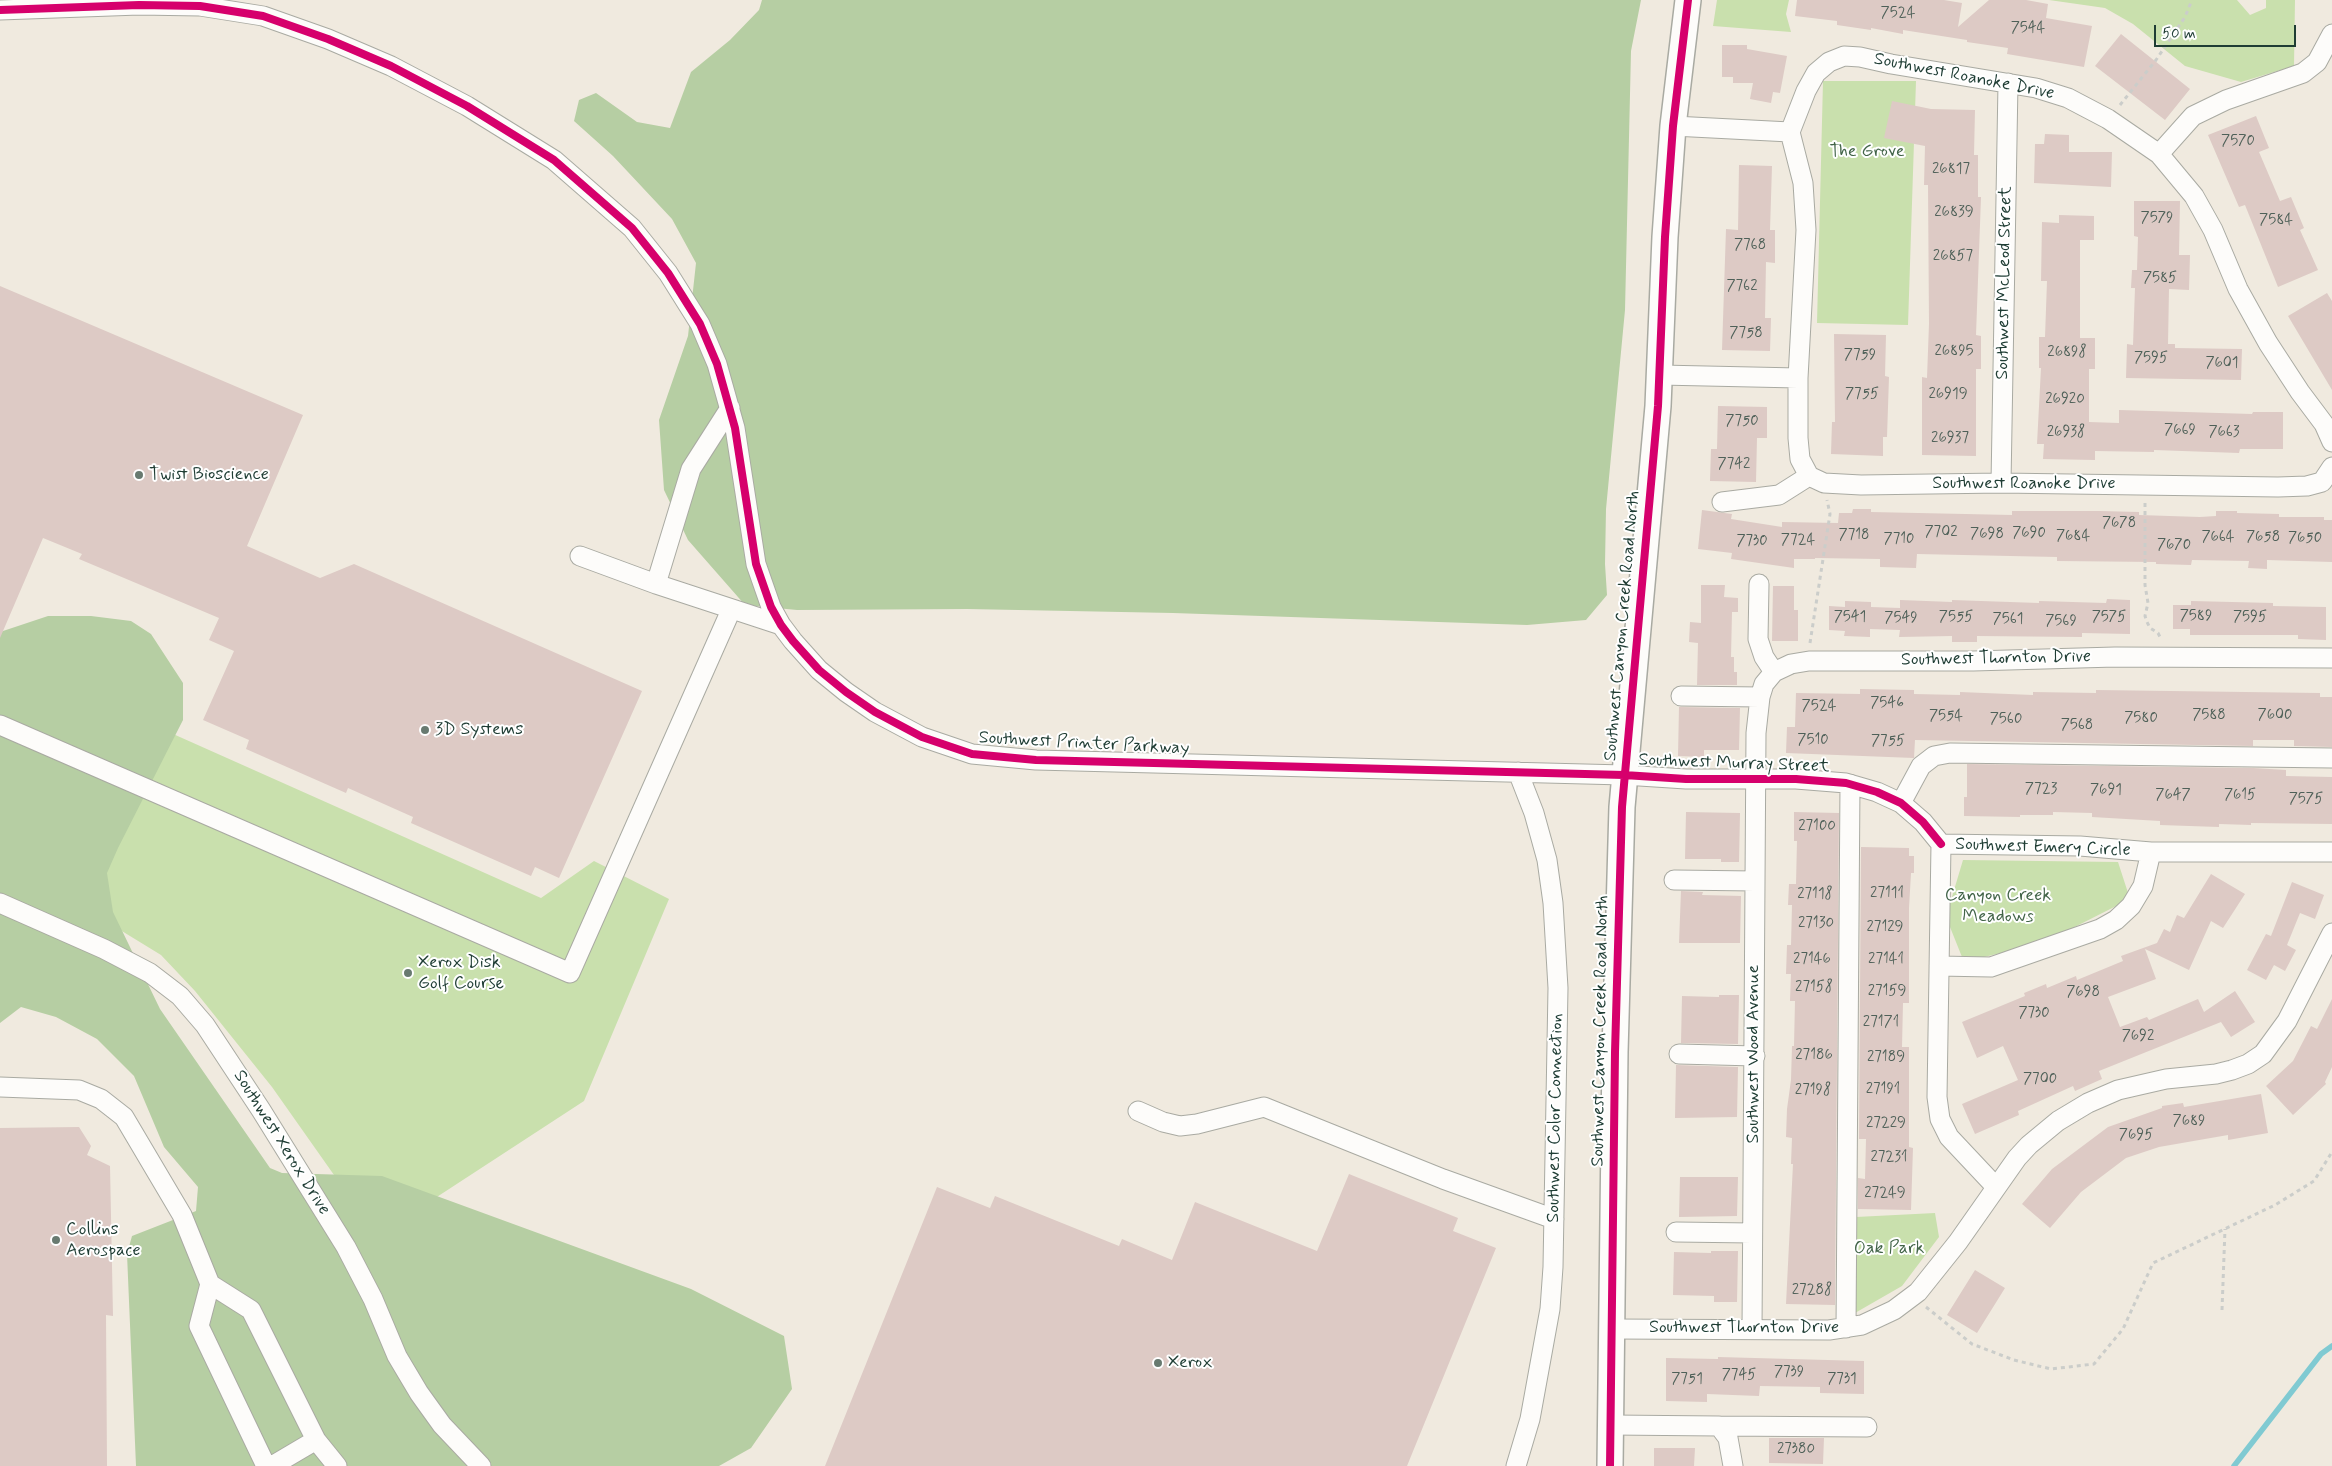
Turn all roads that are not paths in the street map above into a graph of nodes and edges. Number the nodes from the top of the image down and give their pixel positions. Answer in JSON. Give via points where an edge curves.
{"nodes":[{"id":1,"x":1688,"y":0,"type":"edge"},
{"id":2,"x":0,"y":10,"type":"edge"},
{"id":3,"x":2332,"y":34,"type":"edge"},
{"id":4,"x":2008,"y":83,"type":"junction"},
{"id":5,"x":1673,"y":126,"type":"junction"},
{"id":6,"x":1790,"y":132,"type":"junction"},
{"id":7,"x":2159,"y":154,"type":"junction"},
{"id":8,"x":1660,"y":375,"type":"junction"},
{"id":9,"x":1798,"y":378,"type":"junction"},
{"id":10,"x":730,"y":408,"type":"junction"},
{"id":11,"x":2332,"y":442,"type":"edge"},
{"id":12,"x":2332,"y":467,"type":"edge"},
{"id":13,"x":1817,"y":479,"type":"junction"},
{"id":14,"x":2001,"y":483,"type":"junction"},
{"id":15,"x":1722,"y":502,"type":"dead end"},
{"id":16,"x":580,"y":556,"type":"dead end"},
{"id":17,"x":656,"y":584,"type":"junction"},
{"id":18,"x":1759,"y":584,"type":"dead end"},
{"id":19,"x":732,"y":610,"type":"junction"},
{"id":20,"x":782,"y":625,"type":"junction"},
{"id":21,"x":2332,"y":658,"type":"edge"},
{"id":22,"x":1774,"y":672,"type":"junction"},
{"id":23,"x":1681,"y":696,"type":"dead end"},
{"id":24,"x":1760,"y":697,"type":"junction"},
{"id":25,"x":0,"y":725,"type":"edge"},
{"id":26,"x":2332,"y":758,"type":"edge"},
{"id":27,"x":1518,"y":772,"type":"junction"},
{"id":28,"x":1624,"y":775,"type":"junction"},
{"id":29,"x":1755,"y":780,"type":"junction"},
{"id":30,"x":1850,"y":784,"type":"junction"},
{"id":31,"x":1901,"y":803,"type":"junction"},
{"id":32,"x":1941,"y":844,"type":"junction"},
{"id":33,"x":2151,"y":852,"type":"junction"},
{"id":34,"x":2332,"y":852,"type":"edge"},
{"id":35,"x":1674,"y":880,"type":"dead end"},
{"id":36,"x":1754,"y":881,"type":"junction"},
{"id":37,"x":0,"y":903,"type":"edge"},
{"id":38,"x":2332,"y":934,"type":"edge"},
{"id":39,"x":1939,"y":966,"type":"junction"},
{"id":40,"x":1679,"y":1054,"type":"dead end"},
{"id":41,"x":1755,"y":1056,"type":"junction"},
{"id":42,"x":0,"y":1087,"type":"edge"},
{"id":43,"x":1138,"y":1111,"type":"dead end"},
{"id":44,"x":1996,"y":1187,"type":"junction"},
{"id":45,"x":1554,"y":1219,"type":"junction"},
{"id":46,"x":1676,"y":1232,"type":"dead end"},
{"id":47,"x":1752,"y":1233,"type":"junction"},
{"id":48,"x":210,"y":1284,"type":"junction"},
{"id":49,"x":1846,"y":1328,"type":"junction"},
{"id":50,"x":1610,"y":1329,"type":"junction"},
{"id":51,"x":1752,"y":1329,"type":"junction"},
{"id":52,"x":1611,"y":1425,"type":"junction"},
{"id":53,"x":1719,"y":1426,"type":"junction"},
{"id":54,"x":1867,"y":1427,"type":"dead end"},
{"id":55,"x":316,"y":1440,"type":"junction"},
{"id":56,"x":266,"y":1466,"type":"edge"},
{"id":57,"x":272,"y":1466,"type":"edge"},
{"id":58,"x":337,"y":1466,"type":"edge"},
{"id":59,"x":481,"y":1466,"type":"edge"},
{"id":60,"x":1516,"y":1466,"type":"edge"},
{"id":61,"x":1610,"y":1466,"type":"edge"},
{"id":62,"x":1733,"y":1466,"type":"edge"}],
"edges":[{"from":1,"to":5,"type":"main road","name":"Southwest Canyon Creek Road North"},
{"from":2,"to":10,"type":"street","name":"Southwest Printer Parkway","via":[[200,6],[264,16],[296,26],[390,66],[437,90],[553,159],[632,228],[668,272],[700,324],[717,364]]},
{"from":3,"to":7,"type":"street","via":[[2317,62],[2303,73],[2226,100],[2194,116]]},
{"from":4,"to":6,"type":"street","name":"Southwest Roanoke Drive","via":[[1844,56],[1829,62],[1816,74]]},
{"from":4,"to":7,"type":"street","name":"Southwest Roanoke Drive","via":[[2052,92],[2108,119]]},
{"from":4,"to":14,"type":"street","name":"Southwest McLeod Street"},
{"from":5,"to":6,"type":"street"},
{"from":5,"to":8,"type":"main road","name":"Southwest Canyon Creek Road North"},
{"from":6,"to":9,"type":"street","via":[[1803,183],[1806,230]]},
{"from":7,"to":11,"type":"street","name":"Southwest Roanoke Drive","via":[[2194,196],[2213,230],[2238,289],[2268,343],[2324,424]]},
{"from":8,"to":9,"type":"street"},
{"from":8,"to":28,"type":"main road","name":"Southwest Canyon Creek Road North"},
{"from":9,"to":13,"type":"street","via":[[1800,459]]},
{"from":10,"to":17,"type":"street","via":[[691,469]]},
{"from":10,"to":20,"type":"street","name":"Southwest Printer Parkway","via":[[756,564],[771,607]]},
{"from":12,"to":14,"type":"street","name":"Southwest Roanoke Drive","via":[[2322,482],[2307,486]]},
{"from":13,"to":14,"type":"street","name":"Southwest Roanoke Drive","via":[[1861,486]]},
{"from":13,"to":15,"type":"street","via":[[1779,495]]},
{"from":16,"to":17,"type":"street"},
{"from":17,"to":19,"type":"street"},
{"from":18,"to":22,"type":"street","via":[[1758,639]]},
{"from":19,"to":20,"type":"street"},
{"from":19,"to":25,"type":"street","via":[[570,973]]},
{"from":20,"to":27,"type":"street","name":"Southwest Printer Parkway","via":[[819,670],[853,697],[922,737],[972,754],[1043,760]]},
{"from":21,"to":22,"type":"street","name":"Southwest Thornton Drive","via":[[1809,661],[1791,664]]},
{"from":22,"to":24,"type":"street","via":[[1764,684]]},
{"from":23,"to":24,"type":"street"},
{"from":24,"to":29,"type":"street"},
{"from":26,"to":31,"type":"street","via":[[1950,753],[1934,756],[1920,766]]},
{"from":27,"to":28,"type":"street","name":"Southwest Printer Parkway"},
{"from":27,"to":45,"type":"street","name":"Southwest Color Connection","via":[[1547,860],[1556,943]]},
{"from":28,"to":29,"type":"street","name":"Southwest Murray Street"},
{"from":28,"to":50,"type":"main road","name":"Southwest Canyon Creek Road North","via":[[1617,923]]},
{"from":29,"to":30,"type":"street","name":"Southwest Murray Street"},
{"from":29,"to":36,"type":"street","name":"Southwest Wood Avenue"},
{"from":30,"to":31,"type":"street","name":"Southwest Murray Street"},
{"from":30,"to":49,"type":"street"},
{"from":31,"to":32,"type":"street","name":"Southwest Murray Street"},
{"from":32,"to":33,"type":"street","name":"Southwest Emery Circle","via":[[2080,846]]},
{"from":32,"to":39,"type":"street"},
{"from":33,"to":34,"type":"street"},
{"from":33,"to":39,"type":"street","name":"Southwest Emery Circle","via":[[2143,886],[2132,906],[2116,920],[1991,967]]},
{"from":35,"to":36,"type":"street"},
{"from":36,"to":41,"type":"street","name":"Southwest Wood Avenue"},
{"from":37,"to":59,"type":"street","name":"Southwest Xerox Drive","via":[[150,973],[180,996],[205,1025],[346,1246],[397,1356],[418,1393],[442,1425]]},
{"from":38,"to":44,"type":"street","name":"Southwest Thornton Drive","via":[[2287,1022],[2263,1054],[2232,1070],[2133,1085],[2088,1103],[2058,1121],[2030,1144]]},
{"from":39,"to":44,"type":"street","via":[[1936,1097],[1940,1119],[1954,1143]]},
{"from":40,"to":41,"type":"street"},
{"from":41,"to":47,"type":"street","name":"Southwest Wood Avenue"},
{"from":42,"to":48,"type":"street","via":[[79,1090],[101,1099],[124,1117],[182,1215]]},
{"from":43,"to":45,"type":"street","via":[[1180,1126],[1264,1107]]},
{"from":44,"to":49,"type":"street","name":"Southwest Thornton Drive","via":[[1918,1292],[1878,1318]]},
{"from":45,"to":60,"type":"street","name":"Southwest Color Connection","via":[[1550,1308],[1530,1418]]},
{"from":46,"to":47,"type":"street"},
{"from":47,"to":51,"type":"street","name":"Southwest Wood Avenue"},
{"from":48,"to":55,"type":"street","via":[[251,1310]]},
{"from":48,"to":56,"type":"street","via":[[199,1326]]},
{"from":49,"to":51,"type":"street","name":"Southwest Thornton Drive"},
{"from":50,"to":51,"type":"street","name":"Southwest Thornton Drive"},
{"from":50,"to":52,"type":"main road","name":"Southwest Canyon Creek Road North"},
{"from":52,"to":53,"type":"street"},
{"from":52,"to":61,"type":"main road","name":"Southwest Canyon Creek Road North"},
{"from":53,"to":54,"type":"street"},
{"from":53,"to":62,"type":"street","via":[[1728,1438]]},
{"from":55,"to":57,"type":"street"},
{"from":55,"to":58,"type":"street"}]}
